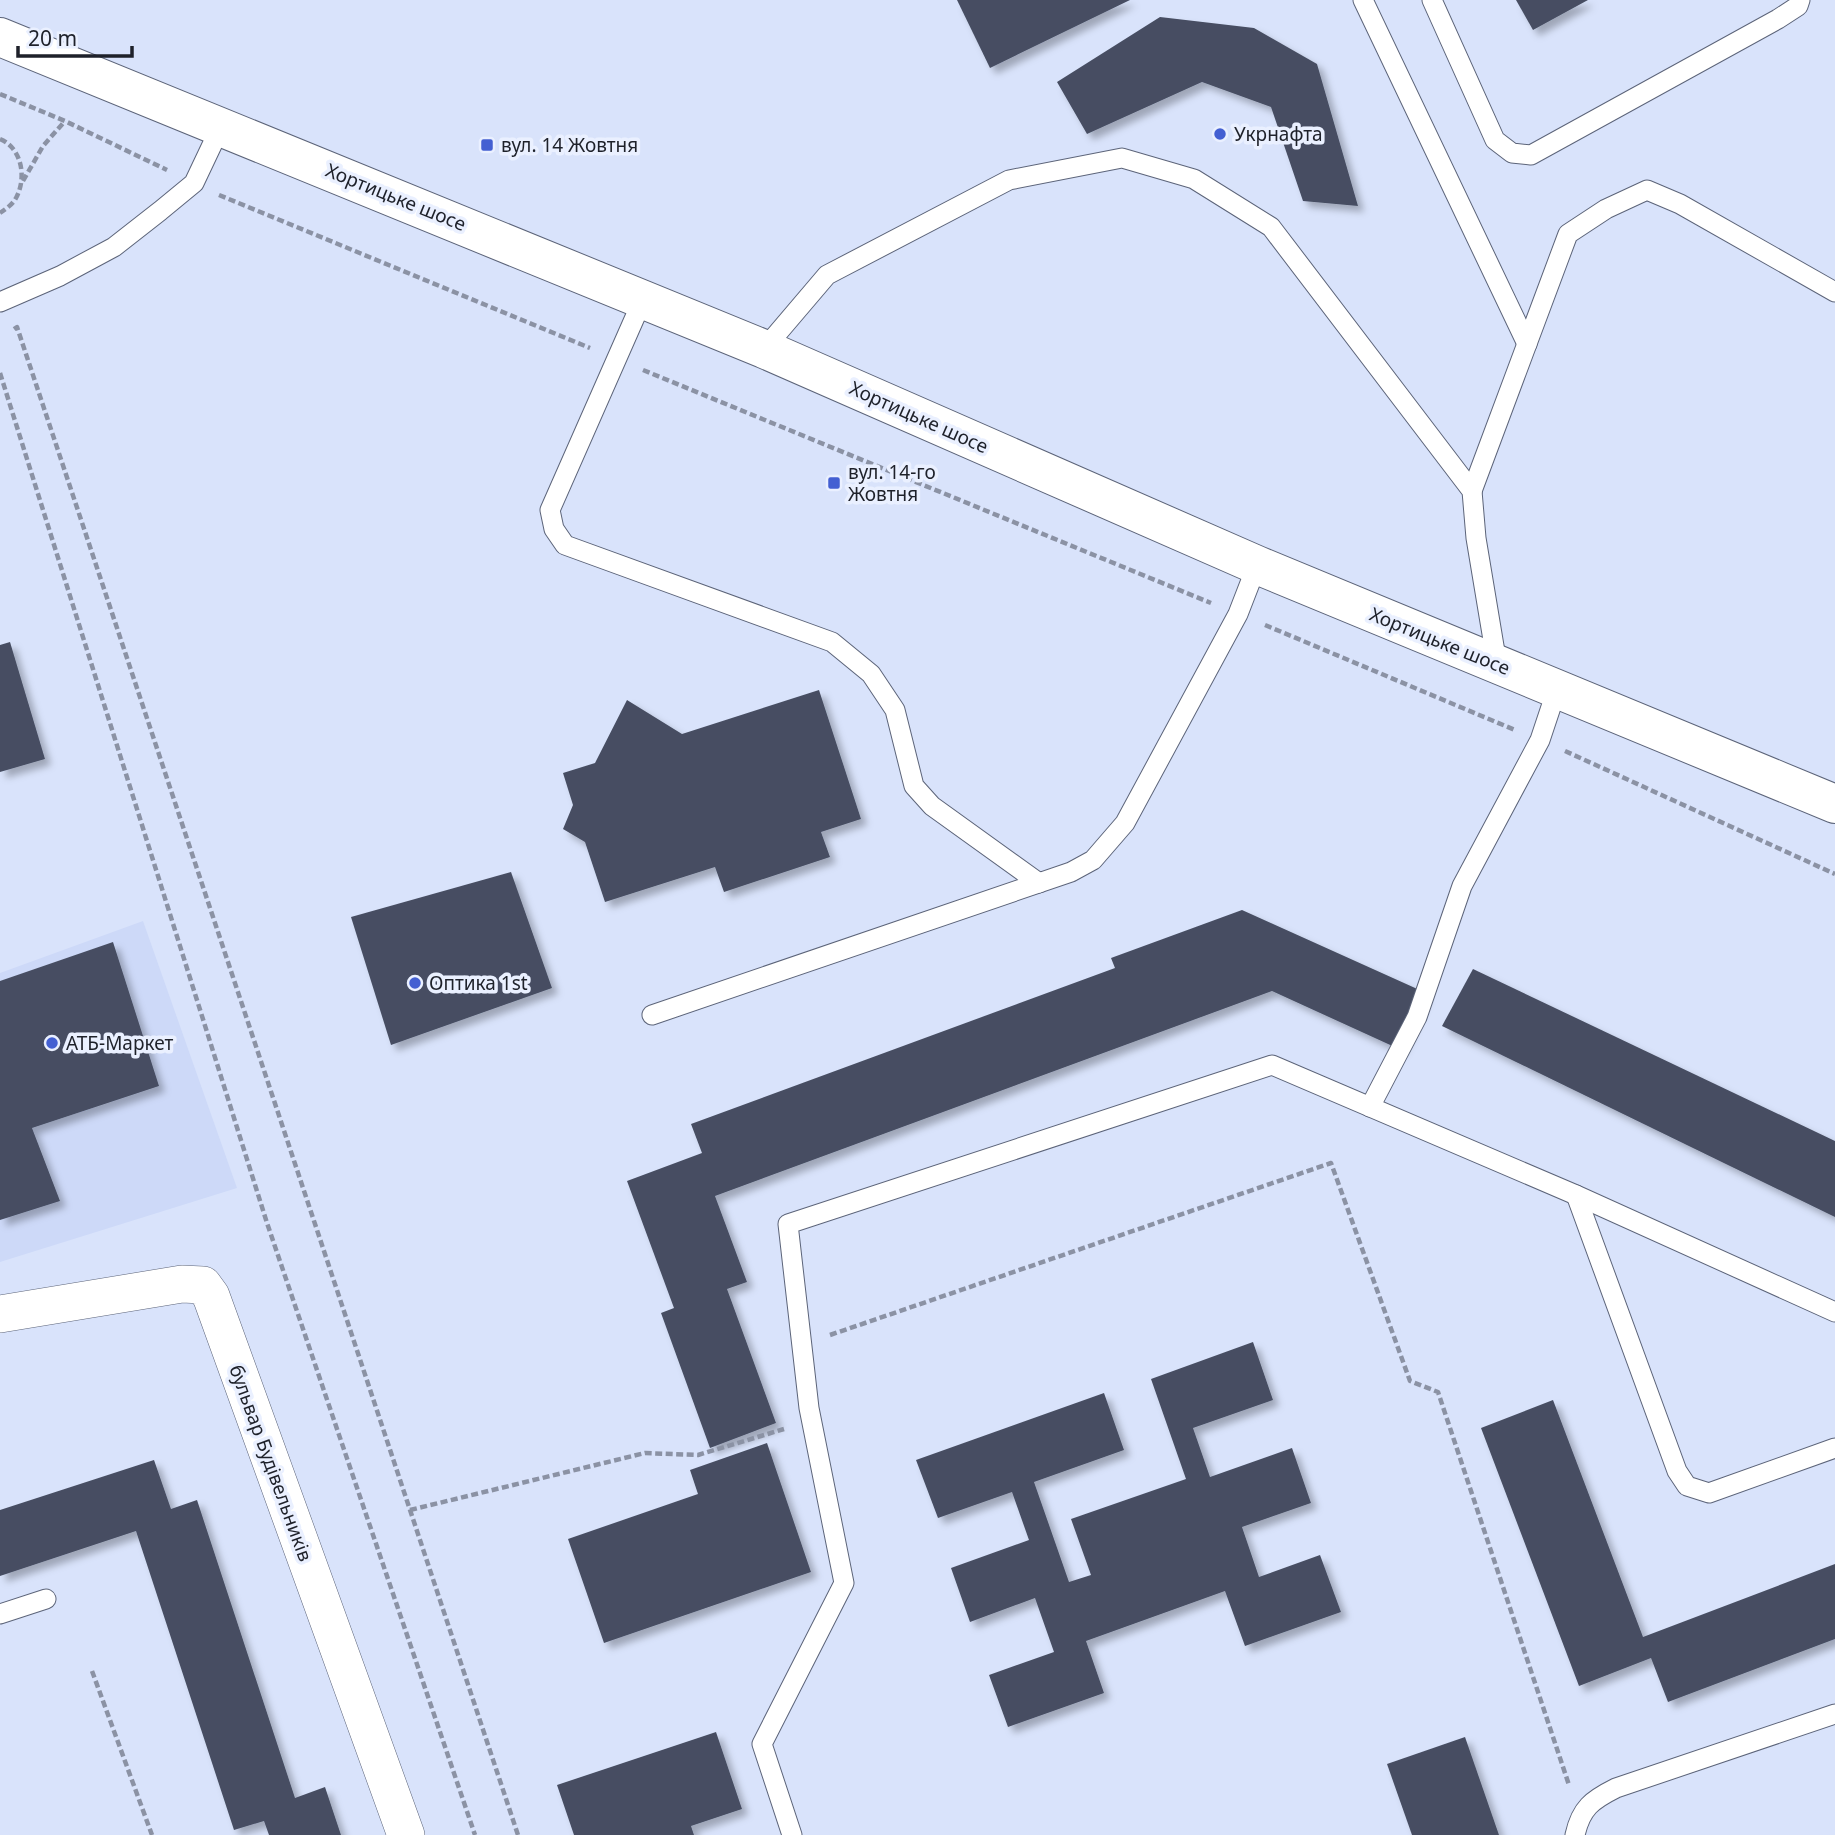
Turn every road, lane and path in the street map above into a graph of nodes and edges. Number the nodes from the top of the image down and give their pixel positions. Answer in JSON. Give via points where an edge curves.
{"nodes":[{"id":1,"x":1363,"y":0,"type":"edge"},
{"id":2,"x":1432,"y":0,"type":"edge"},
{"id":3,"x":1800,"y":0,"type":"edge"},
{"id":4,"x":0,"y":37,"type":"edge"},
{"id":5,"x":0,"y":94,"type":"edge"},
{"id":6,"x":65,"y":121,"type":"junction"},
{"id":7,"x":222,"y":126,"type":"junction"},
{"id":8,"x":0,"y":139,"type":"edge"},
{"id":9,"x":23,"y":181,"type":"junction"},
{"id":10,"x":194,"y":183,"type":"junction"},
{"id":11,"x":0,"y":213,"type":"edge"},
{"id":12,"x":1835,"y":292,"type":"edge"},
{"id":13,"x":643,"y":299,"type":"junction"},
{"id":14,"x":0,"y":302,"type":"edge"},
{"id":15,"x":8,"y":331,"type":"dead end"},
{"id":16,"x":1527,"y":344,"type":"junction"},
{"id":17,"x":764,"y":349,"type":"junction"},
{"id":18,"x":617,"y":359,"type":"junction"},
{"id":19,"x":0,"y":373,"type":"edge"},
{"id":20,"x":1472,"y":491,"type":"junction"},
{"id":21,"x":1257,"y":565,"type":"junction"},
{"id":22,"x":1238,"y":614,"type":"junction"},
{"id":23,"x":1497,"y":664,"type":"junction"},
{"id":24,"x":1557,"y":689,"type":"junction"},
{"id":25,"x":1540,"y":740,"type":"junction"},
{"id":26,"x":1835,"y":804,"type":"edge"},
{"id":27,"x":1835,"y":874,"type":"edge"},
{"id":28,"x":1039,"y":883,"type":"junction"},
{"id":29,"x":652,"y":1015,"type":"dead end"},
{"id":30,"x":1370,"y":1107,"type":"junction"},
{"id":31,"x":1576,"y":1195,"type":"junction"},
{"id":32,"x":1835,"y":1312,"type":"edge"},
{"id":33,"x":0,"y":1314,"type":"edge"},
{"id":34,"x":802,"y":1345,"type":"junction"},
{"id":35,"x":809,"y":1408,"type":"junction"},
{"id":36,"x":1835,"y":1447,"type":"edge"},
{"id":37,"x":410,"y":1510,"type":"junction"},
{"id":38,"x":46,"y":1599,"type":"dead end"},
{"id":39,"x":0,"y":1614,"type":"edge"},
{"id":40,"x":92,"y":1671,"type":"dead end"},
{"id":41,"x":1835,"y":1714,"type":"edge"},
{"id":42,"x":1577,"y":1825,"type":"edge"},
{"id":43,"x":152,"y":1835,"type":"edge"},
{"id":44,"x":406,"y":1835,"type":"edge"},
{"id":45,"x":475,"y":1835,"type":"edge"},
{"id":46,"x":519,"y":1835,"type":"edge"},
{"id":47,"x":792,"y":1835,"type":"edge"}],
"edges":[{"from":1,"to":16,"type":"lane"},
{"from":2,"to":3,"type":"lane","via":[[1495,140],[1512,153],[1531,155],[1778,19]]},
{"from":4,"to":7,"type":"main road","name":"Хортицьке шосе"},
{"from":5,"to":6,"type":"path"},
{"from":6,"to":9,"type":"path","via":[[43,146]]},
{"from":6,"to":10,"type":"path"},
{"from":7,"to":10,"type":"lane"},
{"from":7,"to":13,"type":"main road","name":"Хортицьке шосе"},
{"from":8,"to":9,"type":"path","via":[[7,141],[20,160]]},
{"from":9,"to":11,"type":"path","via":[[16,200]]},
{"from":10,"to":14,"type":"lane","via":[[114,247]]},
{"from":10,"to":18,"type":"path"},
{"from":12,"to":16,"type":"lane","via":[[1647,190],[1568,234]]},
{"from":13,"to":17,"type":"main road","name":"Хортицьке шосе"},
{"from":13,"to":18,"type":"lane"},
{"from":15,"to":37,"type":"path","via":[[17,327]]},
{"from":16,"to":20,"type":"lane"},
{"from":17,"to":20,"type":"lane","via":[[827,275],[839,268],[1009,180],[1122,158],[1194,179],[1271,227]]},
{"from":17,"to":21,"type":"main road","name":"Хортицьке шосе"},
{"from":18,"to":22,"type":"path"},
{"from":18,"to":28,"type":"lane","via":[[550,510],[554,529],[565,545],[832,642],[872,674],[895,710],[914,786],[932,806]]},
{"from":19,"to":45,"type":"path","via":[[267,1223]]},
{"from":20,"to":23,"type":"lane"},
{"from":21,"to":22,"type":"lane"},
{"from":21,"to":23,"type":"main road","name":"Хортицьке шосе"},
{"from":22,"to":25,"type":"path"},
{"from":22,"to":28,"type":"lane","via":[[1125,823],[1093,860]]},
{"from":23,"to":24,"type":"main road","name":"Хортицьке шосе"},
{"from":24,"to":25,"type":"lane"},
{"from":24,"to":26,"type":"main road","name":"Хортицьке шосе"},
{"from":25,"to":27,"type":"path"},
{"from":25,"to":30,"type":"lane","via":[[1462,886],[1418,1017]]},
{"from":28,"to":29,"type":"lane"},
{"from":30,"to":31,"type":"lane"},
{"from":30,"to":34,"type":"lane","via":[[1272,1065],[788,1224]]},
{"from":31,"to":32,"type":"lane"},
{"from":31,"to":36,"type":"lane","via":[[1677,1471],[1687,1486],[1709,1493]]},
{"from":33,"to":44,"type":"street","name":"бульвар Будівельників","via":[[182,1284],[203,1285],[211,1296]]},
{"from":34,"to":35,"type":"lane"},
{"from":34,"to":42,"type":"path","via":[[1331,1163],[1410,1381],[1438,1392]]},
{"from":35,"to":37,"type":"path","via":[[781,1431],[698,1455],[645,1453]]},
{"from":35,"to":47,"type":"lane","via":[[844,1583],[762,1744]]},
{"from":37,"to":46,"type":"path"},
{"from":38,"to":39,"type":"lane"},
{"from":40,"to":43,"type":"path"},
{"from":41,"to":42,"type":"lane","via":[[1616,1788],[1598,1797]]}]}
